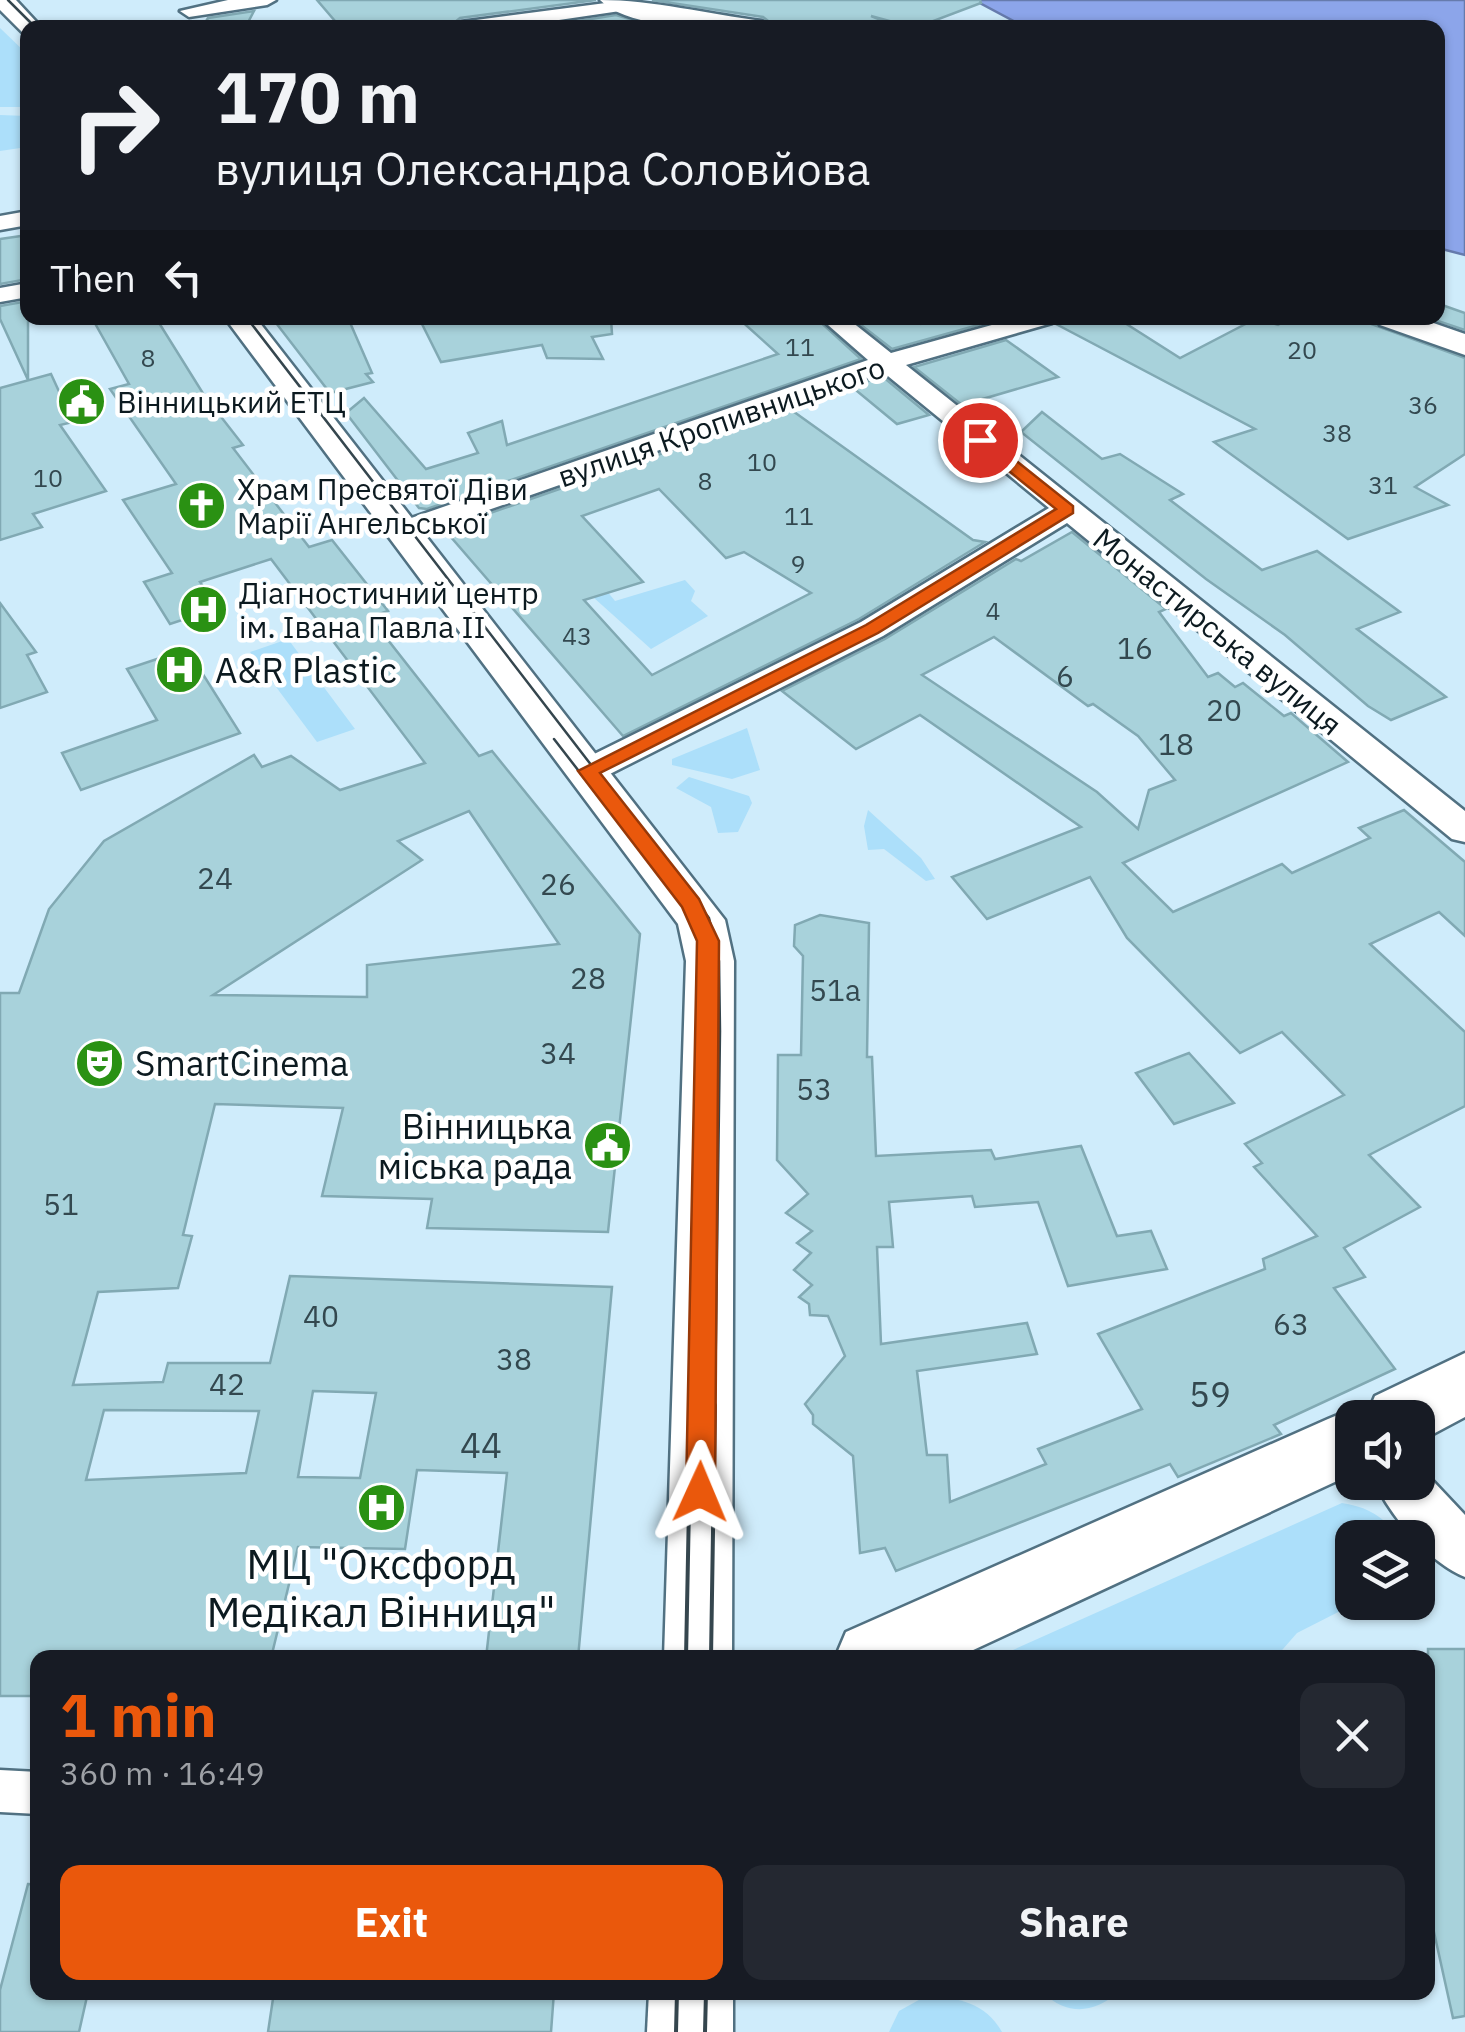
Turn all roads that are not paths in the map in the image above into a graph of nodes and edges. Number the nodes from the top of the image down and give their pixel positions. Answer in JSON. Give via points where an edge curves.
{"nodes":[{"id":1,"x":267,"y":0,"type":"edge"},
{"id":2,"x":616,"y":3,"type":"edge"},
{"id":3,"x":187,"y":13,"type":"edge"},
{"id":4,"x":561,"y":20,"type":"edge"},
{"id":5,"x":699,"y":20,"type":"edge"},
{"id":6,"x":245,"y":325,"type":"edge"},
{"id":7,"x":840,"y":325,"type":"edge"},
{"id":8,"x":1018,"y":325,"type":"edge"},
{"id":9,"x":1409,"y":325,"type":"edge"},
{"id":10,"x":1465,"y":345,"type":"edge"},
{"id":11,"x":884,"y":363,"type":"junction"},
{"id":12,"x":1067,"y":510,"type":"junction"},
{"id":13,"x":400,"y":531,"type":"junction"},
{"id":14,"x":588,"y":771,"type":"junction"},
{"id":15,"x":1465,"y":830,"type":"edge"},
{"id":16,"x":1465,"y":1383,"type":"edge"},
{"id":17,"x":1433,"y":1400,"type":"edge"},
{"id":18,"x":1335,"y":1449,"type":"edge"},
{"id":19,"x":1417,"y":1500,"type":"edge"},
{"id":20,"x":1465,"y":1552,"type":"edge"},
{"id":21,"x":698,"y":1650,"type":"edge"},
{"id":22,"x":890,"y":1650,"type":"edge"},
{"id":23,"x":0,"y":1791,"type":"edge"},
{"id":24,"x":30,"y":1793,"type":"edge"},
{"id":25,"x":691,"y":2000,"type":"edge"},
{"id":26,"x":690,"y":2032,"type":"edge"}],
"edges":[{"from":1,"to":3,"type":"street"},
{"from":2,"to":4,"type":"street"},
{"from":2,"to":5,"type":"street"},
{"from":6,"to":13,"type":"street"},
{"from":7,"to":11,"type":"street","name":"Монастирська вулиця"},
{"from":8,"to":11,"type":"street","name":"вулиця Кропивницького"},
{"from":9,"to":10,"type":"street"},
{"from":11,"to":12,"type":"street","name":"Монастирська вулиця"},
{"from":11,"to":13,"type":"street","name":"вулиця Кропивницького"},
{"from":12,"to":14,"type":"street","via":[[872,629]]},
{"from":12,"to":15,"type":"street","name":"Монастирська вулиця"},
{"from":13,"to":14,"type":"street"},
{"from":14,"to":21,"type":"street","via":[[692,904],[708,941]]},
{"from":16,"to":17,"type":"main road"},
{"from":18,"to":22,"type":"main road"},
{"from":19,"to":20,"type":"street"},
{"from":23,"to":24,"type":"street"},
{"from":25,"to":26,"type":"main road"}]}
